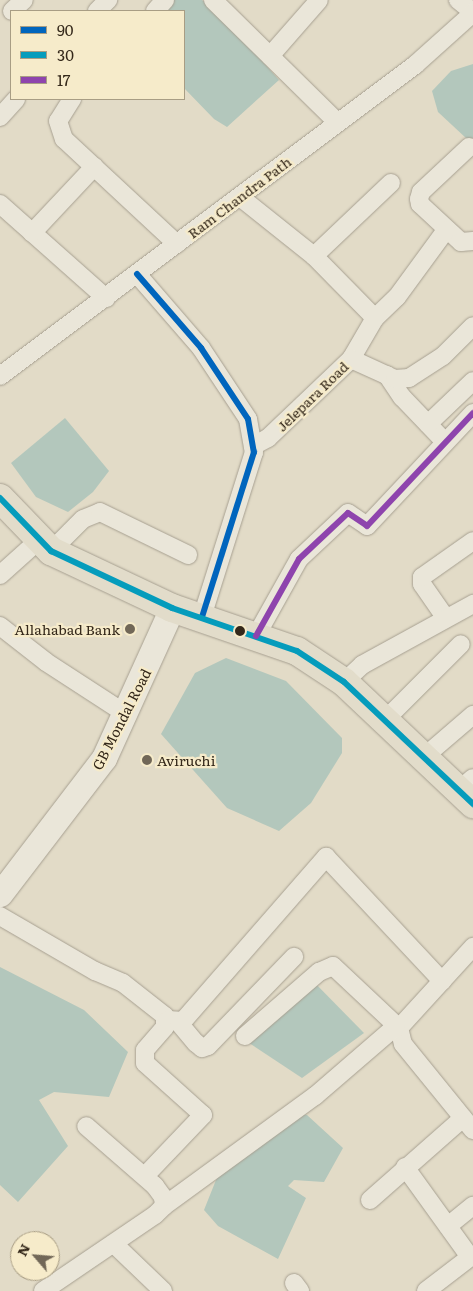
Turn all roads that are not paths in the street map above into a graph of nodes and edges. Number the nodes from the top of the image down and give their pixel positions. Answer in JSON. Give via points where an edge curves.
{"nodes":[{"id":1,"x":24,"y":0,"type":"edge"},
{"id":2,"x":108,"y":0,"type":"edge"},
{"id":3,"x":165,"y":0,"type":"edge"},
{"id":4,"x":319,"y":0,"type":"edge"},
{"id":5,"x":458,"y":0,"type":"edge"},
{"id":6,"x":223,"y":4,"type":"edge"},
{"id":7,"x":14,"y":10,"type":"edge"},
{"id":8,"x":97,"y":10,"type":"edge"},
{"id":9,"x":156,"y":10,"type":"edge"},
{"id":10,"x":473,"y":13,"type":"edge"},
{"id":11,"x":10,"y":14,"type":"edge"},
{"id":12,"x":0,"y":22,"type":"edge"},
{"id":13,"x":270,"y":56,"type":"junction"},
{"id":14,"x":15,"y":100,"type":"edge"},
{"id":15,"x":71,"y":100,"type":"edge"},
{"id":16,"x":0,"y":117,"type":"edge"},
{"id":17,"x":337,"y":122,"type":"junction"},
{"id":18,"x":469,"y":147,"type":"dead end"},
{"id":19,"x":94,"y":167,"type":"junction"},
{"id":20,"x":391,"y":183,"type":"dead end"},
{"id":21,"x":240,"y":196,"type":"junction"},
{"id":22,"x":2,"y":210,"type":"edge"},
{"id":23,"x":446,"y":230,"type":"junction"},
{"id":24,"x":32,"y":233,"type":"junction"},
{"id":25,"x":467,"y":242,"type":"edge"},
{"id":26,"x":177,"y":244,"type":"junction"},
{"id":27,"x":314,"y":256,"type":"junction"},
{"id":28,"x":473,"y":258,"type":"edge"},
{"id":29,"x":137,"y":274,"type":"junction"},
{"id":30,"x":106,"y":298,"type":"junction"},
{"id":31,"x":375,"y":318,"type":"junction"},
{"id":32,"x":473,"y":326,"type":"edge"},
{"id":33,"x":467,"y":345,"type":"edge"},
{"id":34,"x":351,"y":359,"type":"junction"},
{"id":35,"x":387,"y":375,"type":"junction"},
{"id":36,"x":0,"y":376,"type":"edge"},
{"id":37,"x":473,"y":381,"type":"edge"},
{"id":38,"x":473,"y":412,"type":"edge"},
{"id":39,"x":428,"y":424,"type":"junction"},
{"id":40,"x":446,"y":442,"type":"junction"},
{"id":41,"x":253,"y":446,"type":"junction"},
{"id":42,"x":0,"y":498,"type":"edge"},
{"id":43,"x":473,"y":541,"type":"edge"},
{"id":44,"x":45,"y":546,"type":"junction"},
{"id":45,"x":188,"y":555,"type":"dead end"},
{"id":46,"x":0,"y":575,"type":"edge"},
{"id":47,"x":473,"y":604,"type":"edge"},
{"id":48,"x":172,"y":608,"type":"junction"},
{"id":49,"x":202,"y":616,"type":"junction"},
{"id":50,"x":446,"y":617,"type":"junction"},
{"id":51,"x":0,"y":626,"type":"edge"},
{"id":52,"x":256,"y":636,"type":"junction"},
{"id":53,"x":461,"y":644,"type":"dead end"},
{"id":54,"x":344,"y":682,"type":"junction"},
{"id":55,"x":126,"y":714,"type":"junction"},
{"id":56,"x":473,"y":716,"type":"edge"},
{"id":57,"x":385,"y":720,"type":"junction"},
{"id":58,"x":424,"y":758,"type":"junction"},
{"id":59,"x":468,"y":791,"type":"edge"},
{"id":60,"x":0,"y":894,"type":"edge"},
{"id":61,"x":0,"y":916,"type":"edge"},
{"id":62,"x":473,"y":947,"type":"edge"},
{"id":63,"x":294,"y":957,"type":"dead end"},
{"id":64,"x":442,"y":981,"type":"junction"},
{"id":65,"x":173,"y":1022,"type":"junction"},
{"id":66,"x":397,"y":1027,"type":"junction"},
{"id":67,"x":245,"y":1036,"type":"dead end"},
{"id":68,"x":468,"y":1124,"type":"edge"},
{"id":69,"x":86,"y":1126,"type":"dead end"},
{"id":70,"x":406,"y":1167,"type":"junction"},
{"id":71,"x":146,"y":1176,"type":"junction"},
{"id":72,"x":370,"y":1200,"type":"dead end"},
{"id":73,"x":164,"y":1206,"type":"junction"},
{"id":74,"x":473,"y":1206,"type":"edge"},
{"id":75,"x":448,"y":1226,"type":"junction"},
{"id":76,"x":114,"y":1244,"type":"junction"},
{"id":77,"x":472,"y":1256,"type":"edge"},
{"id":78,"x":43,"y":1291,"type":"edge"},
{"id":79,"x":163,"y":1291,"type":"edge"},
{"id":80,"x":426,"y":1291,"type":"edge"}],
"edges":[{"from":1,"to":7,"type":"street"},
{"from":2,"to":8,"type":"street"},
{"from":3,"to":9,"type":"street"},
{"from":4,"to":13,"type":"street"},
{"from":5,"to":10,"type":"street"},
{"from":6,"to":13,"type":"street"},
{"from":10,"to":17,"type":"street","name":"Ram Chandra Path","via":[[414,65]]},
{"from":11,"to":12,"type":"street"},
{"from":13,"to":17,"type":"street"},
{"from":14,"to":16,"type":"street"},
{"from":15,"to":19,"type":"street","via":[[58,121],[59,132]]},
{"from":17,"to":21,"type":"street","name":"Ram Chandra Path"},
{"from":18,"to":23,"type":"street","via":[[421,192],[420,204]]},
{"from":19,"to":24,"type":"street"},
{"from":19,"to":26,"type":"street"},
{"from":20,"to":27,"type":"street"},
{"from":21,"to":26,"type":"street","name":"Ram Chandra Path"},
{"from":21,"to":27,"type":"street"},
{"from":22,"to":24,"type":"street"},
{"from":23,"to":25,"type":"street"},
{"from":23,"to":31,"type":"street","via":[[397,297]]},
{"from":24,"to":30,"type":"street"},
{"from":25,"to":28,"type":"street"},
{"from":26,"to":29,"type":"street","name":"Ram Chandra Path"},
{"from":27,"to":31,"type":"street"},
{"from":29,"to":30,"type":"street","name":"Ram Chandra Path"},
{"from":29,"to":41,"type":"street","via":[[201,348],[248,419]]},
{"from":30,"to":36,"type":"street","name":"Ram Chandra Path"},
{"from":31,"to":34,"type":"street"},
{"from":32,"to":33,"type":"street","name":"Jelepara Road"},
{"from":33,"to":35,"type":"street","name":"Jelepara Road","via":[[409,378],[395,379]]},
{"from":34,"to":35,"type":"street","name":"Jelepara Road"},
{"from":34,"to":41,"type":"street","name":"Jelepara Road","via":[[268,438]]},
{"from":35,"to":39,"type":"street","via":[[402,397]]},
{"from":37,"to":39,"type":"street"},
{"from":38,"to":40,"type":"street"},
{"from":39,"to":40,"type":"street"},
{"from":40,"to":52,"type":"street","via":[[366,526],[348,512],[299,559]]},
{"from":41,"to":49,"type":"street","via":[[254,452]]},
{"from":42,"to":44,"type":"main road"},
{"from":43,"to":50,"type":"street","via":[[422,577],[422,584]]},
{"from":44,"to":45,"type":"street","via":[[83,519],[100,512]]},
{"from":44,"to":46,"type":"street"},
{"from":44,"to":48,"type":"main road"},
{"from":47,"to":50,"type":"street"},
{"from":48,"to":49,"type":"main road"},
{"from":48,"to":55,"type":"street","name":"GB Mondal Road"},
{"from":49,"to":52,"type":"main road"},
{"from":50,"to":54,"type":"street","via":[[362,665]]},
{"from":51,"to":55,"type":"street","via":[[46,662]]},
{"from":52,"to":54,"type":"main road","via":[[297,651]]},
{"from":53,"to":57,"type":"street"},
{"from":54,"to":57,"type":"main road"},
{"from":55,"to":60,"type":"street","name":"GB Mondal Road","via":[[93,775]]},
{"from":56,"to":58,"type":"street"},
{"from":57,"to":58,"type":"main road"},
{"from":58,"to":59,"type":"main road"},
{"from":61,"to":65,"type":"street","via":[[96,972],[123,983]]},
{"from":62,"to":64,"type":"street"},
{"from":63,"to":65,"type":"street","via":[[208,1046],[202,1048]]},
{"from":64,"to":65,"type":"street","via":[[326,857]]},
{"from":64,"to":66,"type":"street"},
{"from":65,"to":71,"type":"street","via":[[145,1050],[145,1063],[203,1115]]},
{"from":66,"to":67,"type":"street","via":[[333,966],[319,972]]},
{"from":66,"to":68,"type":"street","via":[[403,1044]]},
{"from":66,"to":73,"type":"street","via":[[314,1096]]},
{"from":68,"to":70,"type":"street"},
{"from":69,"to":71,"type":"street"},
{"from":70,"to":72,"type":"street"},
{"from":70,"to":75,"type":"street"},
{"from":71,"to":73,"type":"street","via":[[163,1197]]},
{"from":73,"to":76,"type":"street"},
{"from":74,"to":75,"type":"street"},
{"from":75,"to":77,"type":"street"},
{"from":76,"to":78,"type":"street"},
{"from":76,"to":79,"type":"street"},
{"from":77,"to":80,"type":"street"}]}
